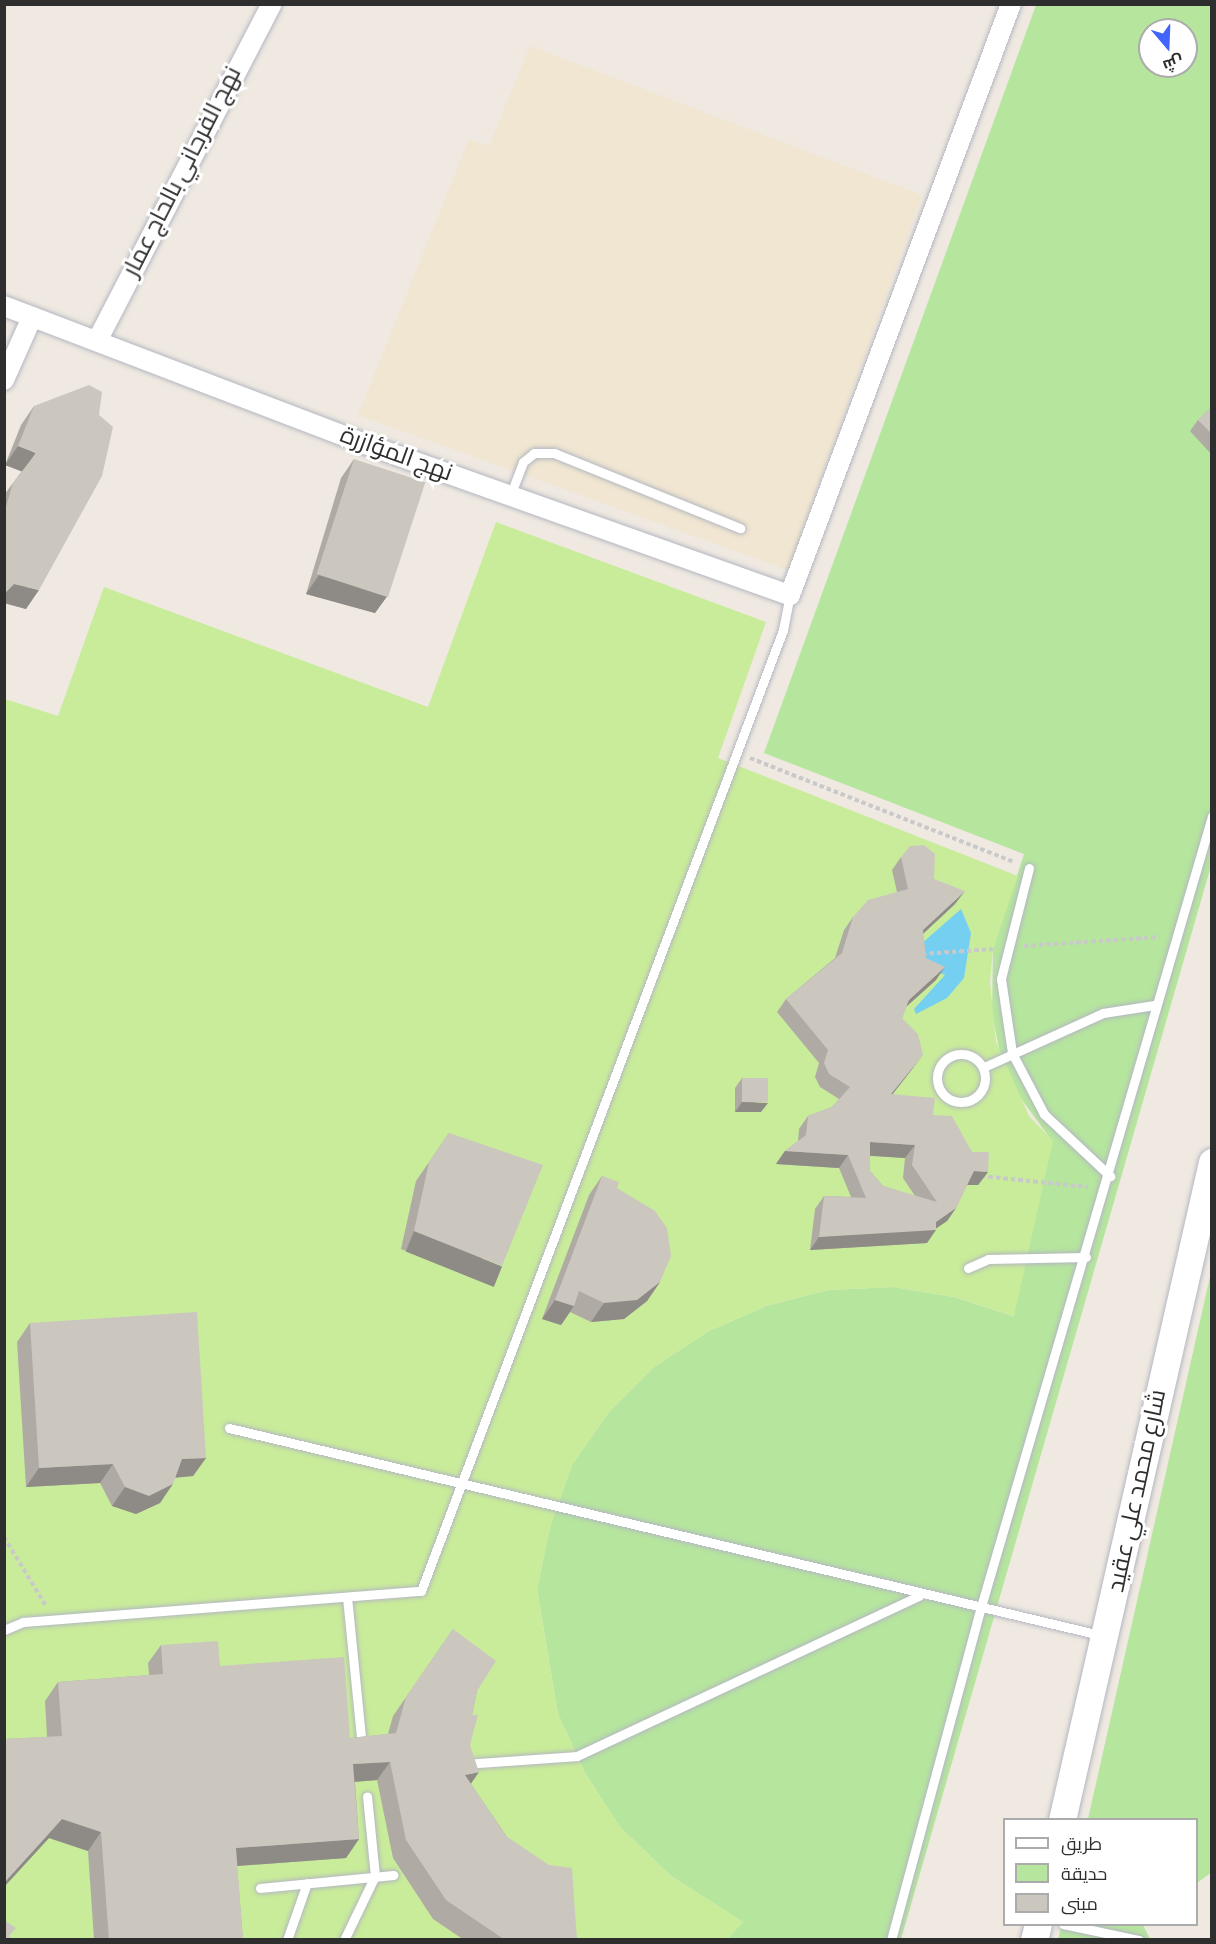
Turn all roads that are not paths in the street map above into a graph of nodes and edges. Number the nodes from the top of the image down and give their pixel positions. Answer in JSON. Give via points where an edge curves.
{"nodes":[{"id":1,"x":272,"y":4,"type":"edge"},
{"id":2,"x":1011,"y":4,"type":"edge"},
{"id":3,"x":4,"y":306,"type":"edge"},
{"id":4,"x":32,"y":317,"type":"junction"},
{"id":5,"x":97,"y":341,"type":"junction"},
{"id":6,"x":4,"y":380,"type":"edge"},
{"id":7,"x":510,"y":496,"type":"junction"},
{"id":8,"x":740,"y":528,"type":"dead end"},
{"id":9,"x":790,"y":595,"type":"junction"},
{"id":10,"x":1212,"y":816,"type":"edge"},
{"id":11,"x":1029,"y":868,"type":"road end"},
{"id":12,"x":1154,"y":1005,"type":"junction"},
{"id":13,"x":1012,"y":1053,"type":"junction"},
{"id":14,"x":984,"y":1067,"type":"junction"},
{"id":15,"x":1212,"y":1162,"type":"edge"},
{"id":16,"x":1110,"y":1176,"type":"junction"},
{"id":17,"x":1086,"y":1257,"type":"junction"},
{"id":18,"x":968,"y":1268,"type":"dead end"},
{"id":19,"x":229,"y":1428,"type":"dead end"},
{"id":20,"x":459,"y":1484,"type":"junction"},
{"id":21,"x":919,"y":1596,"type":"junction"},
{"id":22,"x":347,"y":1597,"type":"junction"},
{"id":23,"x":980,"y":1611,"type":"junction"},
{"id":24,"x":4,"y":1630,"type":"edge"},
{"id":25,"x":1106,"y":1636,"type":"junction"},
{"id":26,"x":361,"y":1737,"type":"edge"},
{"id":27,"x":464,"y":1764,"type":"edge"},
{"id":28,"x":367,"y":1796,"type":"dead end"},
{"id":29,"x":1062,"y":1818,"type":"edge"},
{"id":30,"x":393,"y":1875,"type":"dead end"},
{"id":31,"x":375,"y":1876,"type":"junction"},
{"id":32,"x":308,"y":1883,"type":"junction"},
{"id":33,"x":260,"y":1888,"type":"dead end"},
{"id":34,"x":1072,"y":1926,"type":"edge"},
{"id":35,"x":287,"y":1940,"type":"edge"},
{"id":36,"x":344,"y":1940,"type":"edge"},
{"id":37,"x":891,"y":1940,"type":"edge"},
{"id":38,"x":1139,"y":1940,"type":"edge"}],
"edges":[{"from":1,"to":5,"type":"street","name":"نهج الفرجاني بالحاج عمار"},
{"from":2,"to":9,"type":"street"},
{"from":3,"to":4,"type":"street","name":"نهج المؤازرة"},
{"from":4,"to":5,"type":"street","name":"نهج المؤازرة"},
{"from":4,"to":6,"type":"street"},
{"from":5,"to":7,"type":"street","name":"نهج المؤازرة"},
{"from":7,"to":8,"type":"lane","via":[[523,462],[534,453],[555,453]]},
{"from":7,"to":9,"type":"street","name":"نهج المؤازرة"},
{"from":9,"to":20,"type":"lane","via":[[783,630]]},
{"from":10,"to":12,"type":"lane"},
{"from":11,"to":13,"type":"lane","via":[[1006,948],[1002,1012]]},
{"from":12,"to":13,"type":"lane","via":[[1103,1013]]},
{"from":12,"to":16,"type":"lane"},
{"from":13,"to":14,"type":"lane"},
{"from":13,"to":16,"type":"lane","via":[[1044,1114]]},
{"from":14,"to":14,"type":"lane","via":[[970,1054],[951,1056],[938,1069],[939,1088],[953,1101],[972,1100],[985,1086]]},
{"from":15,"to":25,"type":"street","name":"شارع محمد علي عقيد"},
{"from":16,"to":17,"type":"lane"},
{"from":17,"to":18,"type":"lane","via":[[988,1259]]},
{"from":17,"to":23,"type":"lane"},
{"from":19,"to":20,"type":"lane"},
{"from":20,"to":21,"type":"lane"},
{"from":20,"to":22,"type":"lane","via":[[421,1591]]},
{"from":21,"to":23,"type":"lane"},
{"from":21,"to":27,"type":"lane","via":[[578,1756]]},
{"from":22,"to":24,"type":"lane","via":[[55,1620]]},
{"from":22,"to":26,"type":"lane"},
{"from":23,"to":25,"type":"lane"},
{"from":23,"to":37,"type":"lane"},
{"from":25,"to":29,"type":"street","name":"شارع محمد علي عقيد"},
{"from":28,"to":31,"type":"lane"},
{"from":30,"to":31,"type":"lane"},
{"from":31,"to":32,"type":"lane"},
{"from":31,"to":36,"type":"lane"},
{"from":32,"to":33,"type":"lane"},
{"from":32,"to":35,"type":"lane"},
{"from":34,"to":38,"type":"lane"}]}
